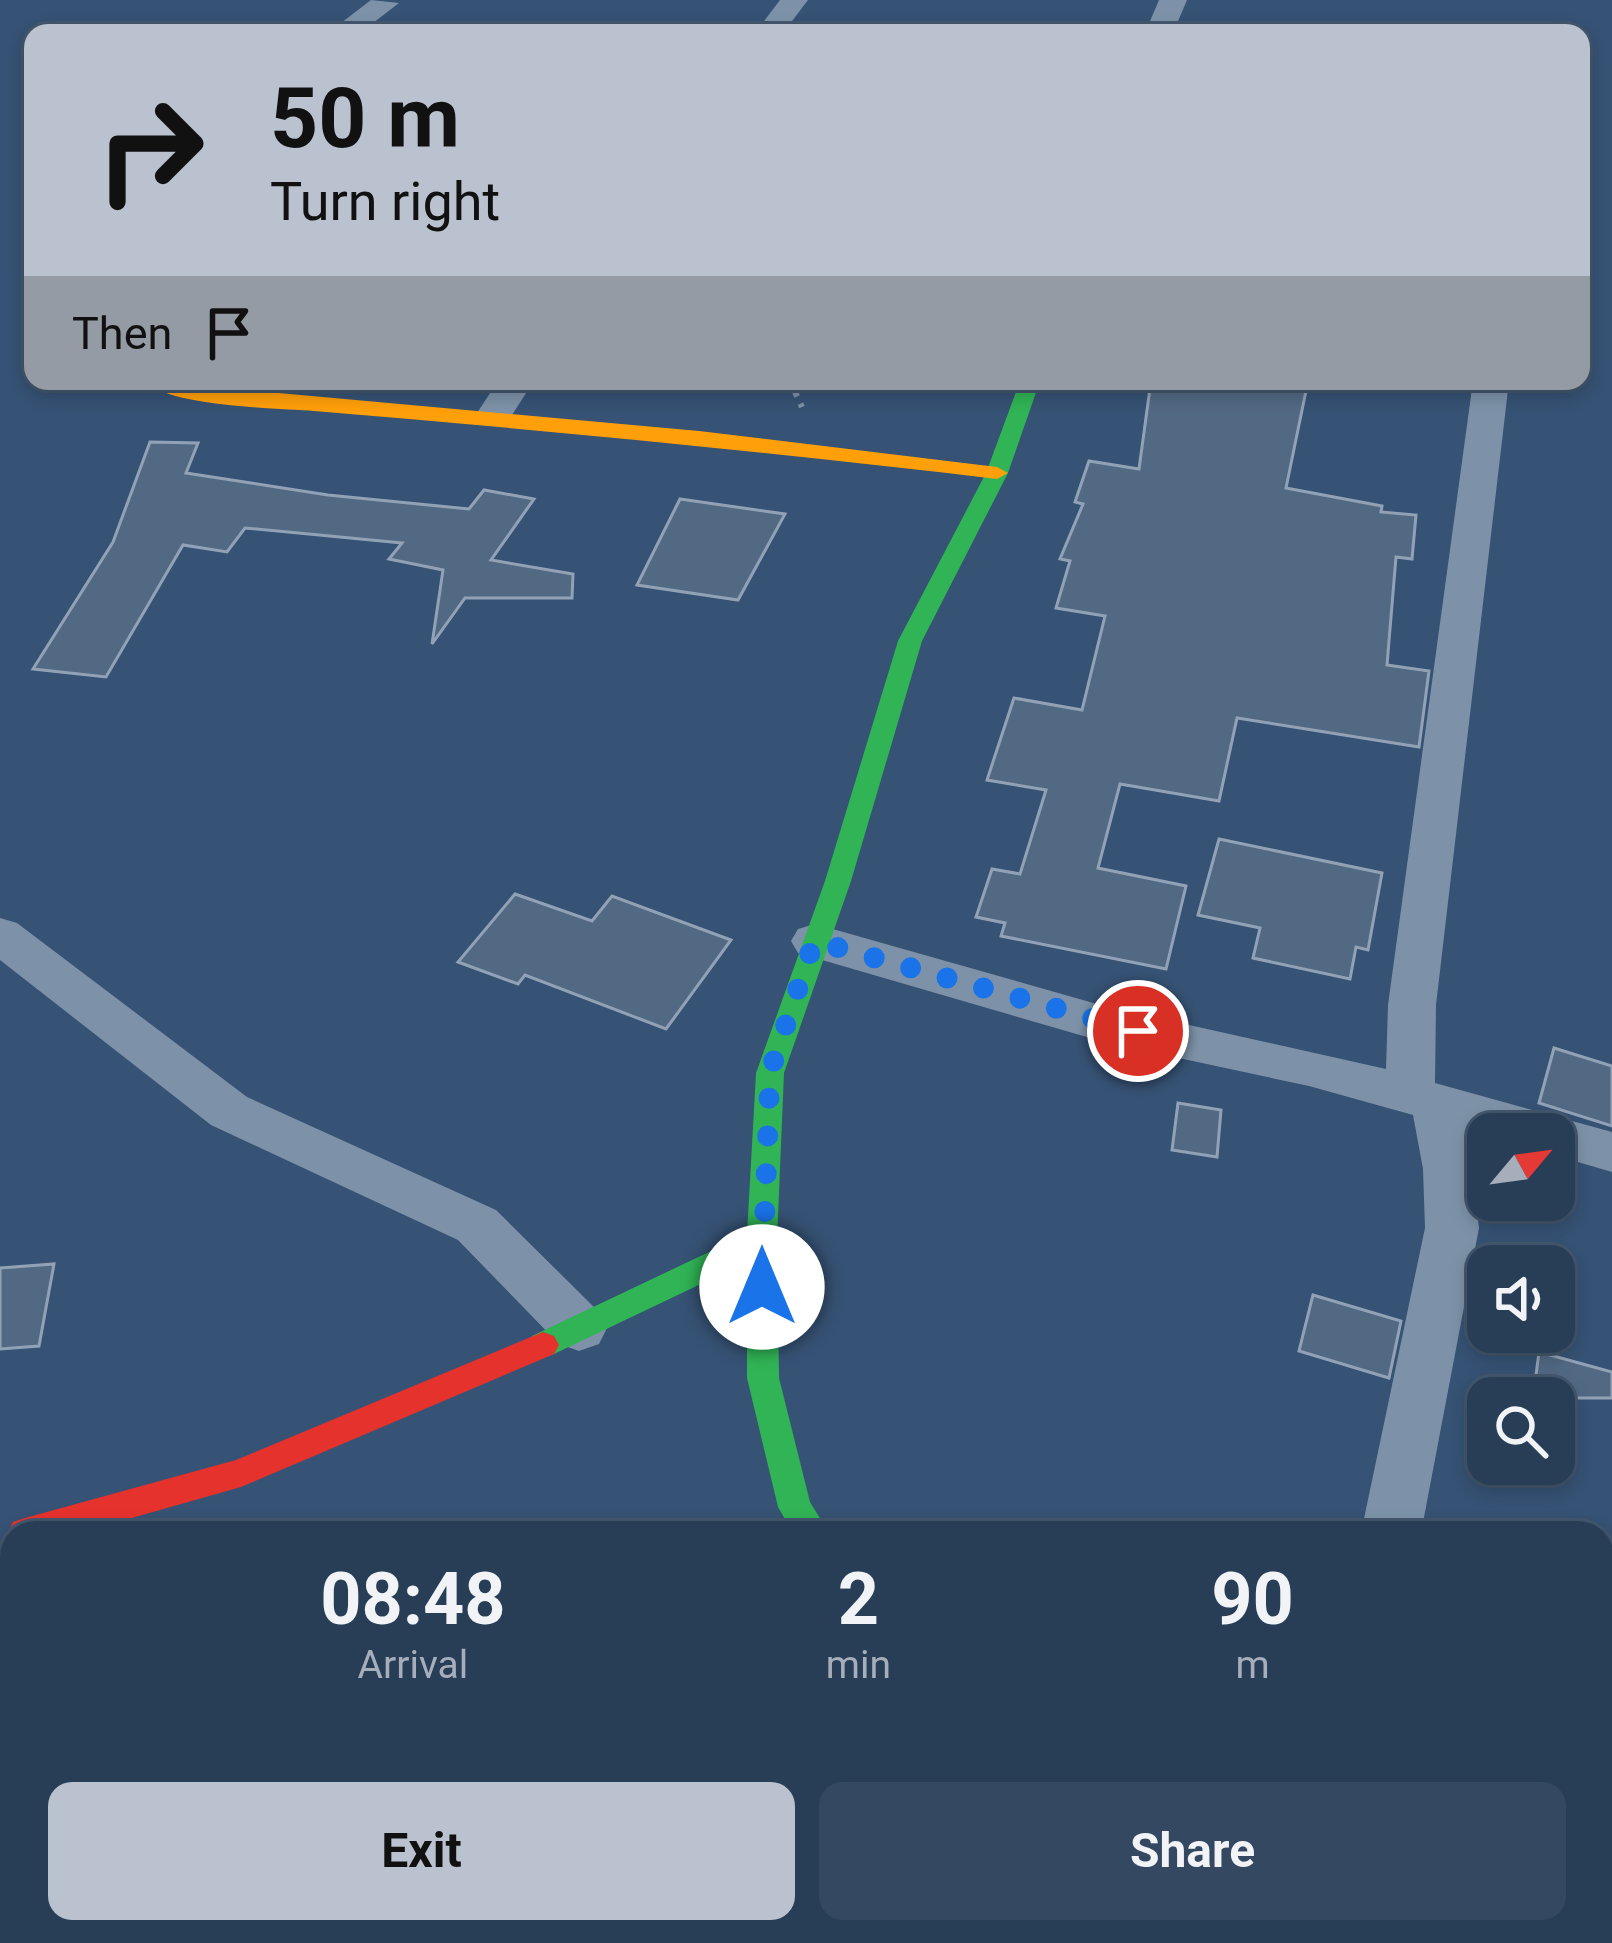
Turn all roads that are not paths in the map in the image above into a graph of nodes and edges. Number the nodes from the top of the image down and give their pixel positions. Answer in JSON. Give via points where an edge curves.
{"nodes":[{"id":1,"x":794,"y":0,"type":"edge"},
{"id":2,"x":386,"y":3,"type":"dead end"},
{"id":3,"x":355,"y":24,"type":"edge"},
{"id":4,"x":776,"y":24,"type":"edge"},
{"id":5,"x":183,"y":390,"type":"edge"},
{"id":6,"x":510,"y":390,"type":"edge"},
{"id":7,"x":1027,"y":390,"type":"edge"},
{"id":8,"x":1490,"y":390,"type":"edge"},
{"id":9,"x":493,"y":416,"type":"junction"},
{"id":10,"x":997,"y":473,"type":"junction"},
{"id":11,"x":0,"y":935,"type":"edge"},
{"id":12,"x":814,"y":941,"type":"junction"},
{"id":13,"x":1423,"y":1100,"type":"junction"},
{"id":14,"x":1472,"y":1113,"type":"edge"},
{"id":15,"x":1575,"y":1141,"type":"edge"},
{"id":16,"x":1612,"y":1151,"type":"edge"},
{"id":17,"x":762,"y":1241,"type":"junction"},
{"id":18,"x":579,"y":1328,"type":"junction"},
{"id":19,"x":68,"y":1521,"type":"edge"},
{"id":20,"x":804,"y":1521,"type":"edge"},
{"id":21,"x":1393,"y":1521,"type":"edge"}],
"edges":[{"from":1,"to":4,"type":"street"},
{"from":2,"to":3,"type":"street"},
{"from":5,"to":9,"type":"street"},
{"from":6,"to":9,"type":"street"},
{"from":7,"to":10,"type":"street"},
{"from":8,"to":13,"type":"street","via":[[1412,1005]]},
{"from":9,"to":10,"type":"street"},
{"from":10,"to":12,"type":"street","via":[[910,641]]},
{"from":11,"to":18,"type":"street","via":[[229,1111],[477,1225]]},
{"from":12,"to":13,"type":"street","via":[[1104,1024]]},
{"from":12,"to":17,"type":"street","via":[[770,1072]]},
{"from":13,"to":14,"type":"street"},
{"from":13,"to":21,"type":"street","via":[[1449,1168],[1452,1228]]},
{"from":15,"to":16,"type":"street"},
{"from":17,"to":18,"type":"street"},
{"from":17,"to":20,"type":"street","via":[[763,1378]]},
{"from":18,"to":19,"type":"street","via":[[241,1473]]}]}
